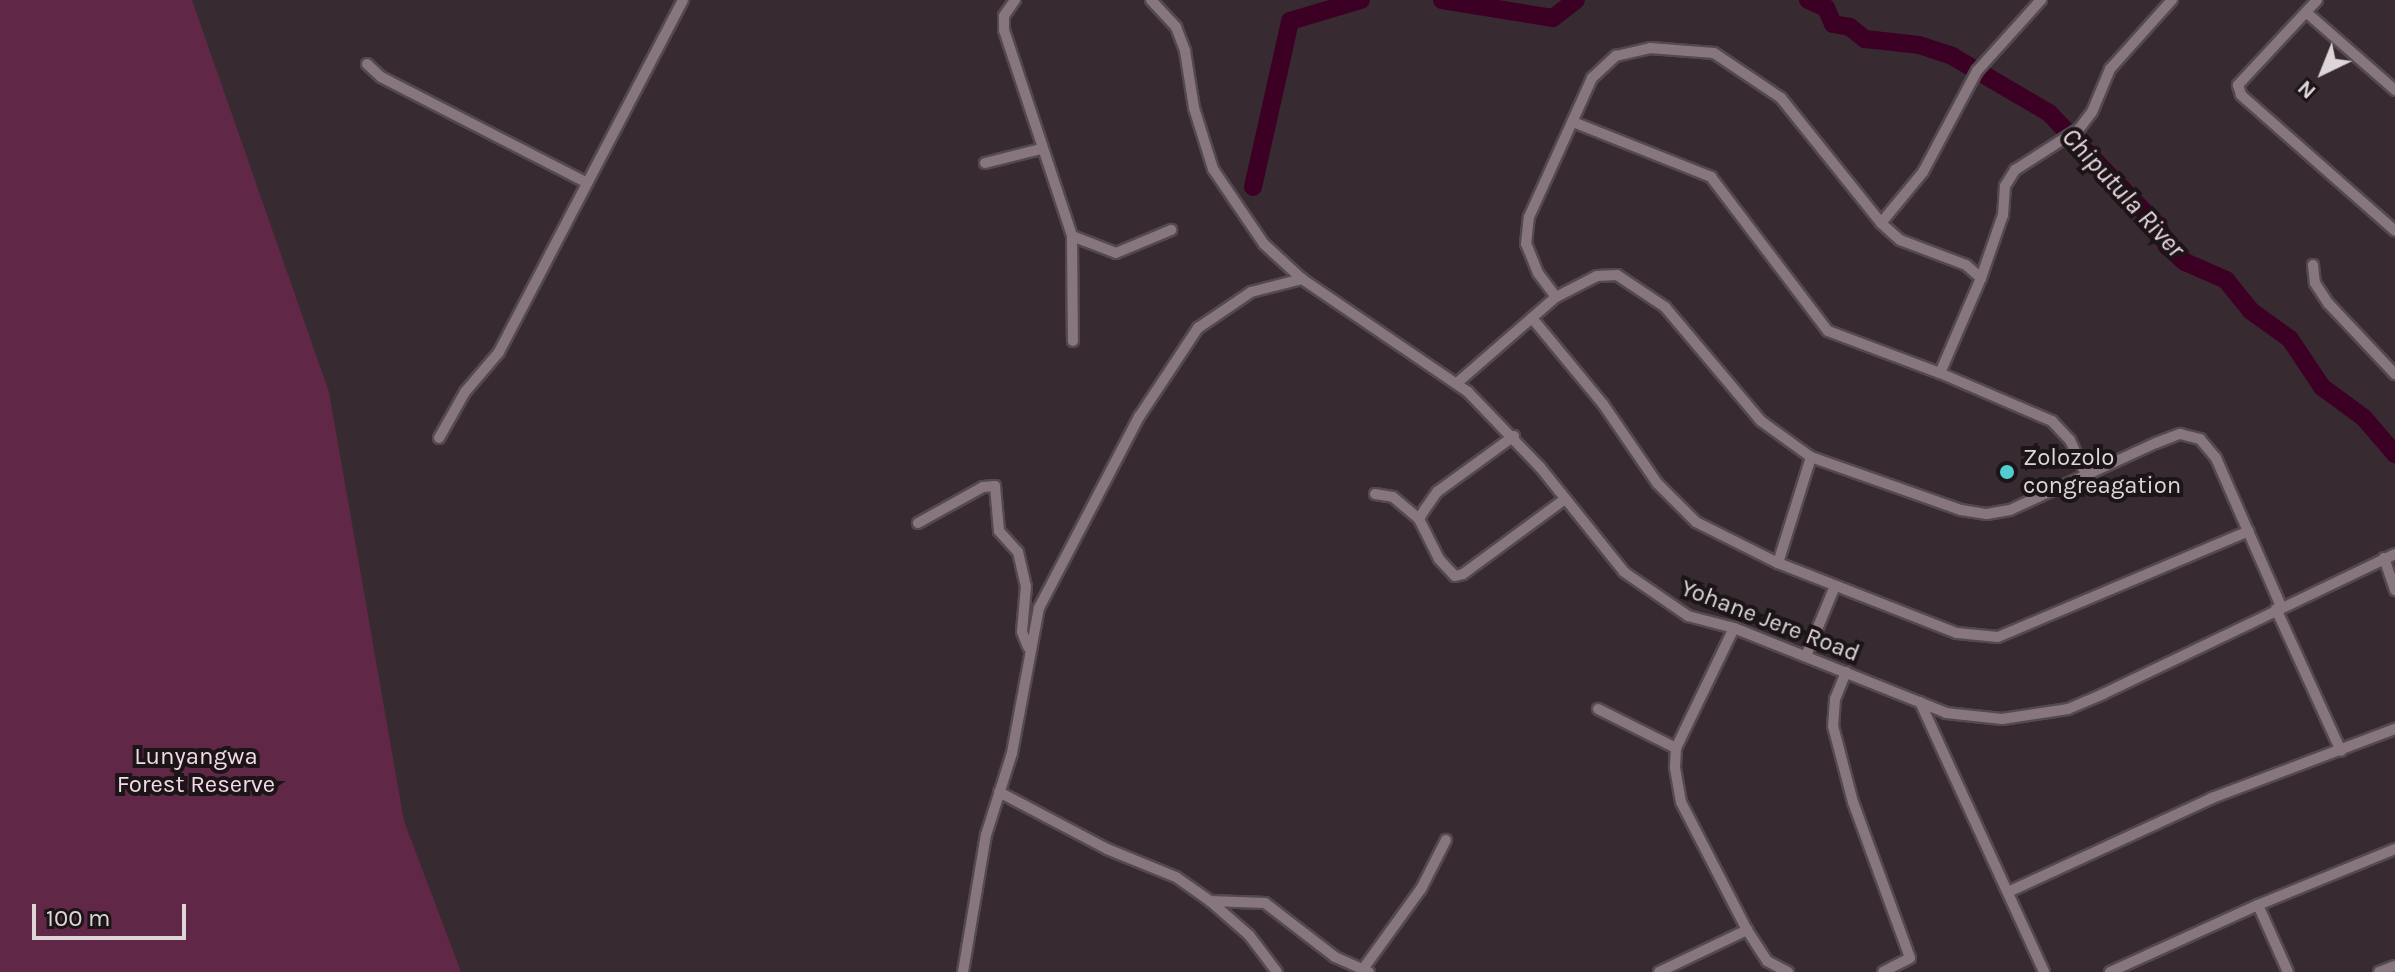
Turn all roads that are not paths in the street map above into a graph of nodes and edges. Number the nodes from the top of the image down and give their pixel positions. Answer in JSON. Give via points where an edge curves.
{"nodes":[{"id":1,"x":683,"y":0,"type":"edge"},
{"id":2,"x":1015,"y":0,"type":"edge"},
{"id":3,"x":1151,"y":0,"type":"edge"},
{"id":4,"x":2041,"y":0,"type":"edge"},
{"id":5,"x":2172,"y":0,"type":"edge"},
{"id":6,"x":2317,"y":0,"type":"edge"},
{"id":7,"x":2306,"y":12,"type":"junction"},
{"id":8,"x":367,"y":64,"type":"dead end"},
{"id":9,"x":2395,"y":90,"type":"edge"},
{"id":10,"x":1573,"y":122,"type":"junction"},
{"id":11,"x":1041,"y":149,"type":"junction"},
{"id":12,"x":985,"y":163,"type":"dead end"},
{"id":13,"x":585,"y":182,"type":"junction"},
{"id":14,"x":1881,"y":223,"type":"junction"},
{"id":15,"x":1171,"y":230,"type":"dead end"},
{"id":16,"x":2395,"y":231,"type":"edge"},
{"id":17,"x":1072,"y":236,"type":"junction"},
{"id":18,"x":2313,"y":265,"type":"dead end"},
{"id":19,"x":1981,"y":278,"type":"junction"},
{"id":20,"x":1302,"y":279,"type":"junction"},
{"id":21,"x":1556,"y":297,"type":"junction"},
{"id":22,"x":1532,"y":318,"type":"junction"},
{"id":23,"x":1073,"y":341,"type":"dead end"},
{"id":24,"x":1940,"y":373,"type":"junction"},
{"id":25,"x":2395,"y":374,"type":"edge"},
{"id":26,"x":1457,"y":383,"type":"junction"},
{"id":27,"x":1514,"y":436,"type":"junction"},
{"id":28,"x":439,"y":438,"type":"dead end"},
{"id":29,"x":1811,"y":457,"type":"junction"},
{"id":30,"x":2086,"y":474,"type":"junction"},
{"id":31,"x":1375,"y":494,"type":"dead end"},
{"id":32,"x":1565,"y":499,"type":"junction"},
{"id":33,"x":1419,"y":519,"type":"junction"},
{"id":34,"x":918,"y":523,"type":"dead end"},
{"id":35,"x":2249,"y":531,"type":"junction"},
{"id":36,"x":2390,"y":556,"type":"edge"},
{"id":37,"x":1778,"y":563,"type":"junction"},
{"id":38,"x":1835,"y":586,"type":"junction"},
{"id":39,"x":2395,"y":590,"type":"edge"},
{"id":40,"x":2278,"y":607,"type":"junction"},
{"id":41,"x":1734,"y":628,"type":"junction"},
{"id":42,"x":1028,"y":647,"type":"junction"},
{"id":43,"x":1806,"y":656,"type":"junction"},
{"id":44,"x":1846,"y":672,"type":"junction"},
{"id":45,"x":1920,"y":702,"type":"junction"},
{"id":46,"x":1598,"y":709,"type":"dead end"},
{"id":47,"x":2395,"y":729,"type":"edge"},
{"id":48,"x":1676,"y":748,"type":"junction"},
{"id":49,"x":2341,"y":751,"type":"junction"},
{"id":50,"x":999,"y":792,"type":"junction"},
{"id":51,"x":1446,"y":840,"type":"dead end"},
{"id":52,"x":2395,"y":849,"type":"edge"},
{"id":53,"x":2008,"y":892,"type":"junction"},
{"id":54,"x":1210,"y":901,"type":"junction"},
{"id":55,"x":2258,"y":905,"type":"junction"},
{"id":56,"x":1747,"y":930,"type":"junction"},
{"id":57,"x":2395,"y":966,"type":"edge"},
{"id":58,"x":1366,"y":970,"type":"edge"},
{"id":59,"x":963,"y":972,"type":"edge"},
{"id":60,"x":1277,"y":972,"type":"edge"},
{"id":61,"x":1659,"y":972,"type":"edge"},
{"id":62,"x":1788,"y":972,"type":"edge"},
{"id":63,"x":1883,"y":972,"type":"edge"},
{"id":64,"x":2044,"y":972,"type":"edge"},
{"id":65,"x":2110,"y":972,"type":"edge"},
{"id":66,"x":2288,"y":972,"type":"edge"},
{"id":67,"x":2379,"y":972,"type":"edge"}],
"edges":[{"from":1,"to":13,"type":"street"},
{"from":2,"to":11,"type":"street","via":[[1004,16],[1004,30]]},
{"from":3,"to":20,"type":"street","name":"Yohane Jere Road","via":[[1176,27],[1185,51],[1194,108],[1213,169],[1264,244]]},
{"from":4,"to":14,"type":"street","via":[[1977,71],[1914,185]]},
{"from":5,"to":19,"type":"street","via":[[2110,69],[2079,129],[2015,170],[2005,186],[2003,215]]},
{"from":6,"to":7,"type":"street"},
{"from":7,"to":9,"type":"street"},
{"from":7,"to":16,"type":"street","via":[[2241,80],[2239,91]]},
{"from":8,"to":13,"type":"street","via":[[381,77]]},
{"from":10,"to":14,"type":"street","via":[[1592,78],[1616,56],[1650,48],[1714,53],[1781,98]]},
{"from":10,"to":21,"type":"street","via":[[1529,217],[1526,244]]},
{"from":10,"to":24,"type":"street","via":[[1711,177],[1828,331]]},
{"from":11,"to":12,"type":"street"},
{"from":11,"to":17,"type":"street"},
{"from":13,"to":28,"type":"street","via":[[499,352],[465,392]]},
{"from":14,"to":19,"type":"street","via":[[1900,240],[1966,265]]},
{"from":15,"to":17,"type":"street","via":[[1116,253]]},
{"from":17,"to":23,"type":"street"},
{"from":18,"to":25,"type":"street","via":[[2315,283],[2328,303]]},
{"from":19,"to":24,"type":"street"},
{"from":20,"to":26,"type":"street","name":"Yohane Jere Road"},
{"from":20,"to":42,"type":"street","via":[[1251,292],[1228,305],[1186,344],[1096,493],[1039,608]]},
{"from":21,"to":22,"type":"street"},
{"from":21,"to":29,"type":"street","via":[[1597,276],[1617,275],[1639,286],[1665,307],[1761,421]]},
{"from":22,"to":26,"type":"street"},
{"from":22,"to":37,"type":"street","via":[[1603,404],[1675,505],[1696,522]]},
{"from":24,"to":30,"type":"street","via":[[2052,421],[2070,440]]},
{"from":26,"to":27,"type":"street","name":"Yohane Jere Road"},
{"from":27,"to":32,"type":"street","name":"Yohane Jere Road"},
{"from":27,"to":33,"type":"street","via":[[1437,492]]},
{"from":29,"to":30,"type":"street","via":[[1961,510],[1987,514],[2010,510]]},
{"from":29,"to":37,"type":"street"},
{"from":30,"to":35,"type":"street","via":[[2156,443],[2191,435],[2216,458]]},
{"from":31,"to":33,"type":"street","via":[[1393,497]]},
{"from":32,"to":33,"type":"street","via":[[1455,576],[1439,559]]},
{"from":32,"to":41,"type":"street","name":"Yohane Jere Road","via":[[1617,564],[1651,595],[1688,616]]},
{"from":34,"to":42,"type":"street","via":[[983,487],[995,486],[999,531],[1018,552],[1026,586],[1022,632]]},
{"from":35,"to":38,"type":"street","via":[[1998,637],[1957,633]]},
{"from":35,"to":40,"type":"street"},
{"from":36,"to":39,"type":"street"},
{"from":36,"to":40,"type":"street","name":"Yohane Jere Road"},
{"from":37,"to":38,"type":"street"},
{"from":38,"to":43,"type":"street"},
{"from":40,"to":45,"type":"street","name":"Yohane Jere Road","via":[[2068,709],[2002,719],[1961,717]]},
{"from":40,"to":49,"type":"street"},
{"from":41,"to":43,"type":"street","name":"Yohane Jere Road"},
{"from":41,"to":48,"type":"street"},
{"from":42,"to":50,"type":"street","via":[[1012,753]]},
{"from":43,"to":44,"type":"street","name":"Yohane Jere Road"},
{"from":44,"to":45,"type":"street","name":"Yohane Jere Road"},
{"from":44,"to":63,"type":"street","via":[[1835,699],[1833,726],[1853,802],[1910,958]]},
{"from":45,"to":53,"type":"street"},
{"from":46,"to":48,"type":"street"},
{"from":47,"to":49,"type":"street"},
{"from":48,"to":56,"type":"street","via":[[1681,802]]},
{"from":49,"to":53,"type":"street","via":[[2212,798]]},
{"from":50,"to":54,"type":"street","via":[[1107,849],[1176,877]]},
{"from":50,"to":59,"type":"street"},
{"from":51,"to":58,"type":"street","via":[[1421,889]]},
{"from":52,"to":55,"type":"street"},
{"from":53,"to":64,"type":"street"},
{"from":54,"to":58,"type":"street","via":[[1265,903],[1335,957]]},
{"from":54,"to":60,"type":"street","via":[[1249,935]]},
{"from":55,"to":65,"type":"street"},
{"from":55,"to":66,"type":"street"},
{"from":56,"to":61,"type":"street"},
{"from":56,"to":62,"type":"street","via":[[1767,961]]},
{"from":57,"to":67,"type":"street"}]}
